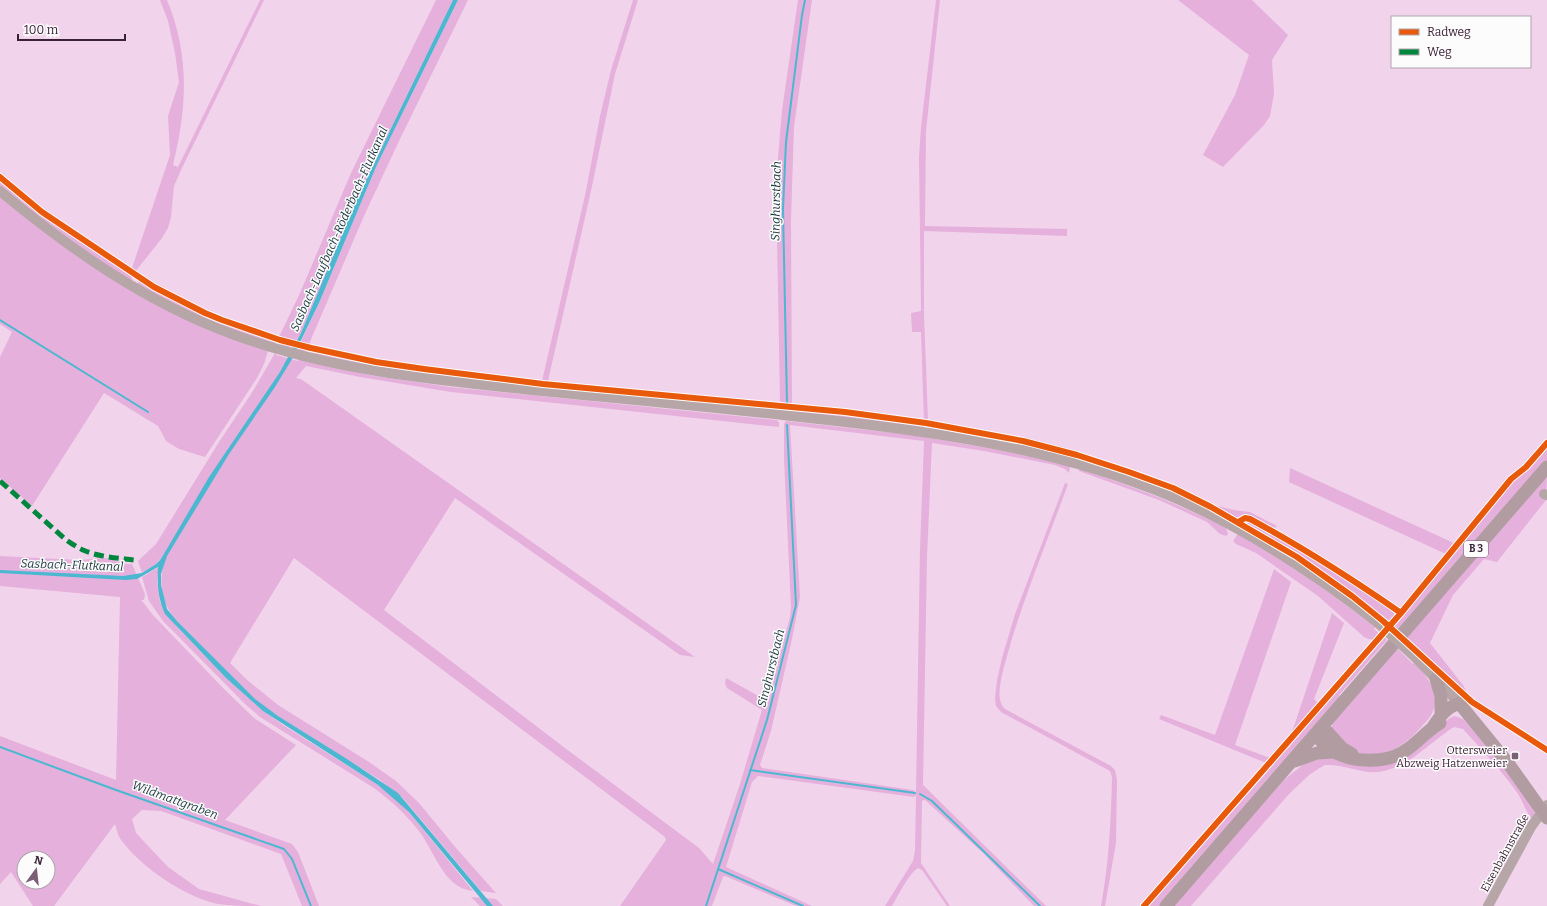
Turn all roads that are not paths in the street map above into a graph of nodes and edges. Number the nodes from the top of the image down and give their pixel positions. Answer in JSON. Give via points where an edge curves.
{"nodes":[{"id":1,"x":0,"y":191,"type":"edge"},
{"id":2,"x":1547,"y":467,"type":"edge"},
{"id":3,"x":1436,"y":679,"type":"junction"},
{"id":4,"x":1461,"y":706,"type":"junction"},
{"id":5,"x":1441,"y":714,"type":"junction"},
{"id":6,"x":1433,"y":727,"type":"junction"},
{"id":7,"x":1319,"y":731,"type":"junction"},
{"id":8,"x":1335,"y":752,"type":"junction"},
{"id":9,"x":1358,"y":758,"type":"junction"},
{"id":10,"x":1290,"y":763,"type":"junction"},
{"id":11,"x":1545,"y":812,"type":"edge"},
{"id":12,"x":1166,"y":906,"type":"edge"},
{"id":13,"x":1488,"y":906,"type":"edge"}],
"edges":[{"from":1,"to":3,"type":"street","bridge":true,"via":[[63,240],[132,287],[233,334],[302,356],[440,380],[876,425],[1024,450],[1116,476],[1195,507],[1291,560],[1340,593],[1378,623]]},
{"from":2,"to":7,"type":"main road","number":"B 3"},
{"from":3,"to":4,"type":"street"},
{"from":3,"to":5,"type":"main road","via":[[1441,696]]},
{"from":4,"to":5,"type":"main road","via":[[1450,706]]},
{"from":4,"to":6,"type":"main road"},
{"from":4,"to":11,"type":"main road"},
{"from":5,"to":6,"type":"main road"},
{"from":6,"to":9,"type":"main road","via":[[1403,752],[1390,758]]},
{"from":7,"to":8,"type":"main road","via":[[1328,748]]},
{"from":7,"to":9,"type":"main road"},
{"from":7,"to":10,"type":"main road","number":"B 3"},
{"from":8,"to":9,"type":"main road"},
{"from":8,"to":10,"type":"main road","via":[[1316,753]]},
{"from":10,"to":12,"type":"main road","number":"B 3"},
{"from":11,"to":13,"type":"street","name":"Eisenbahnstraße","via":[[1532,827]]}]}
